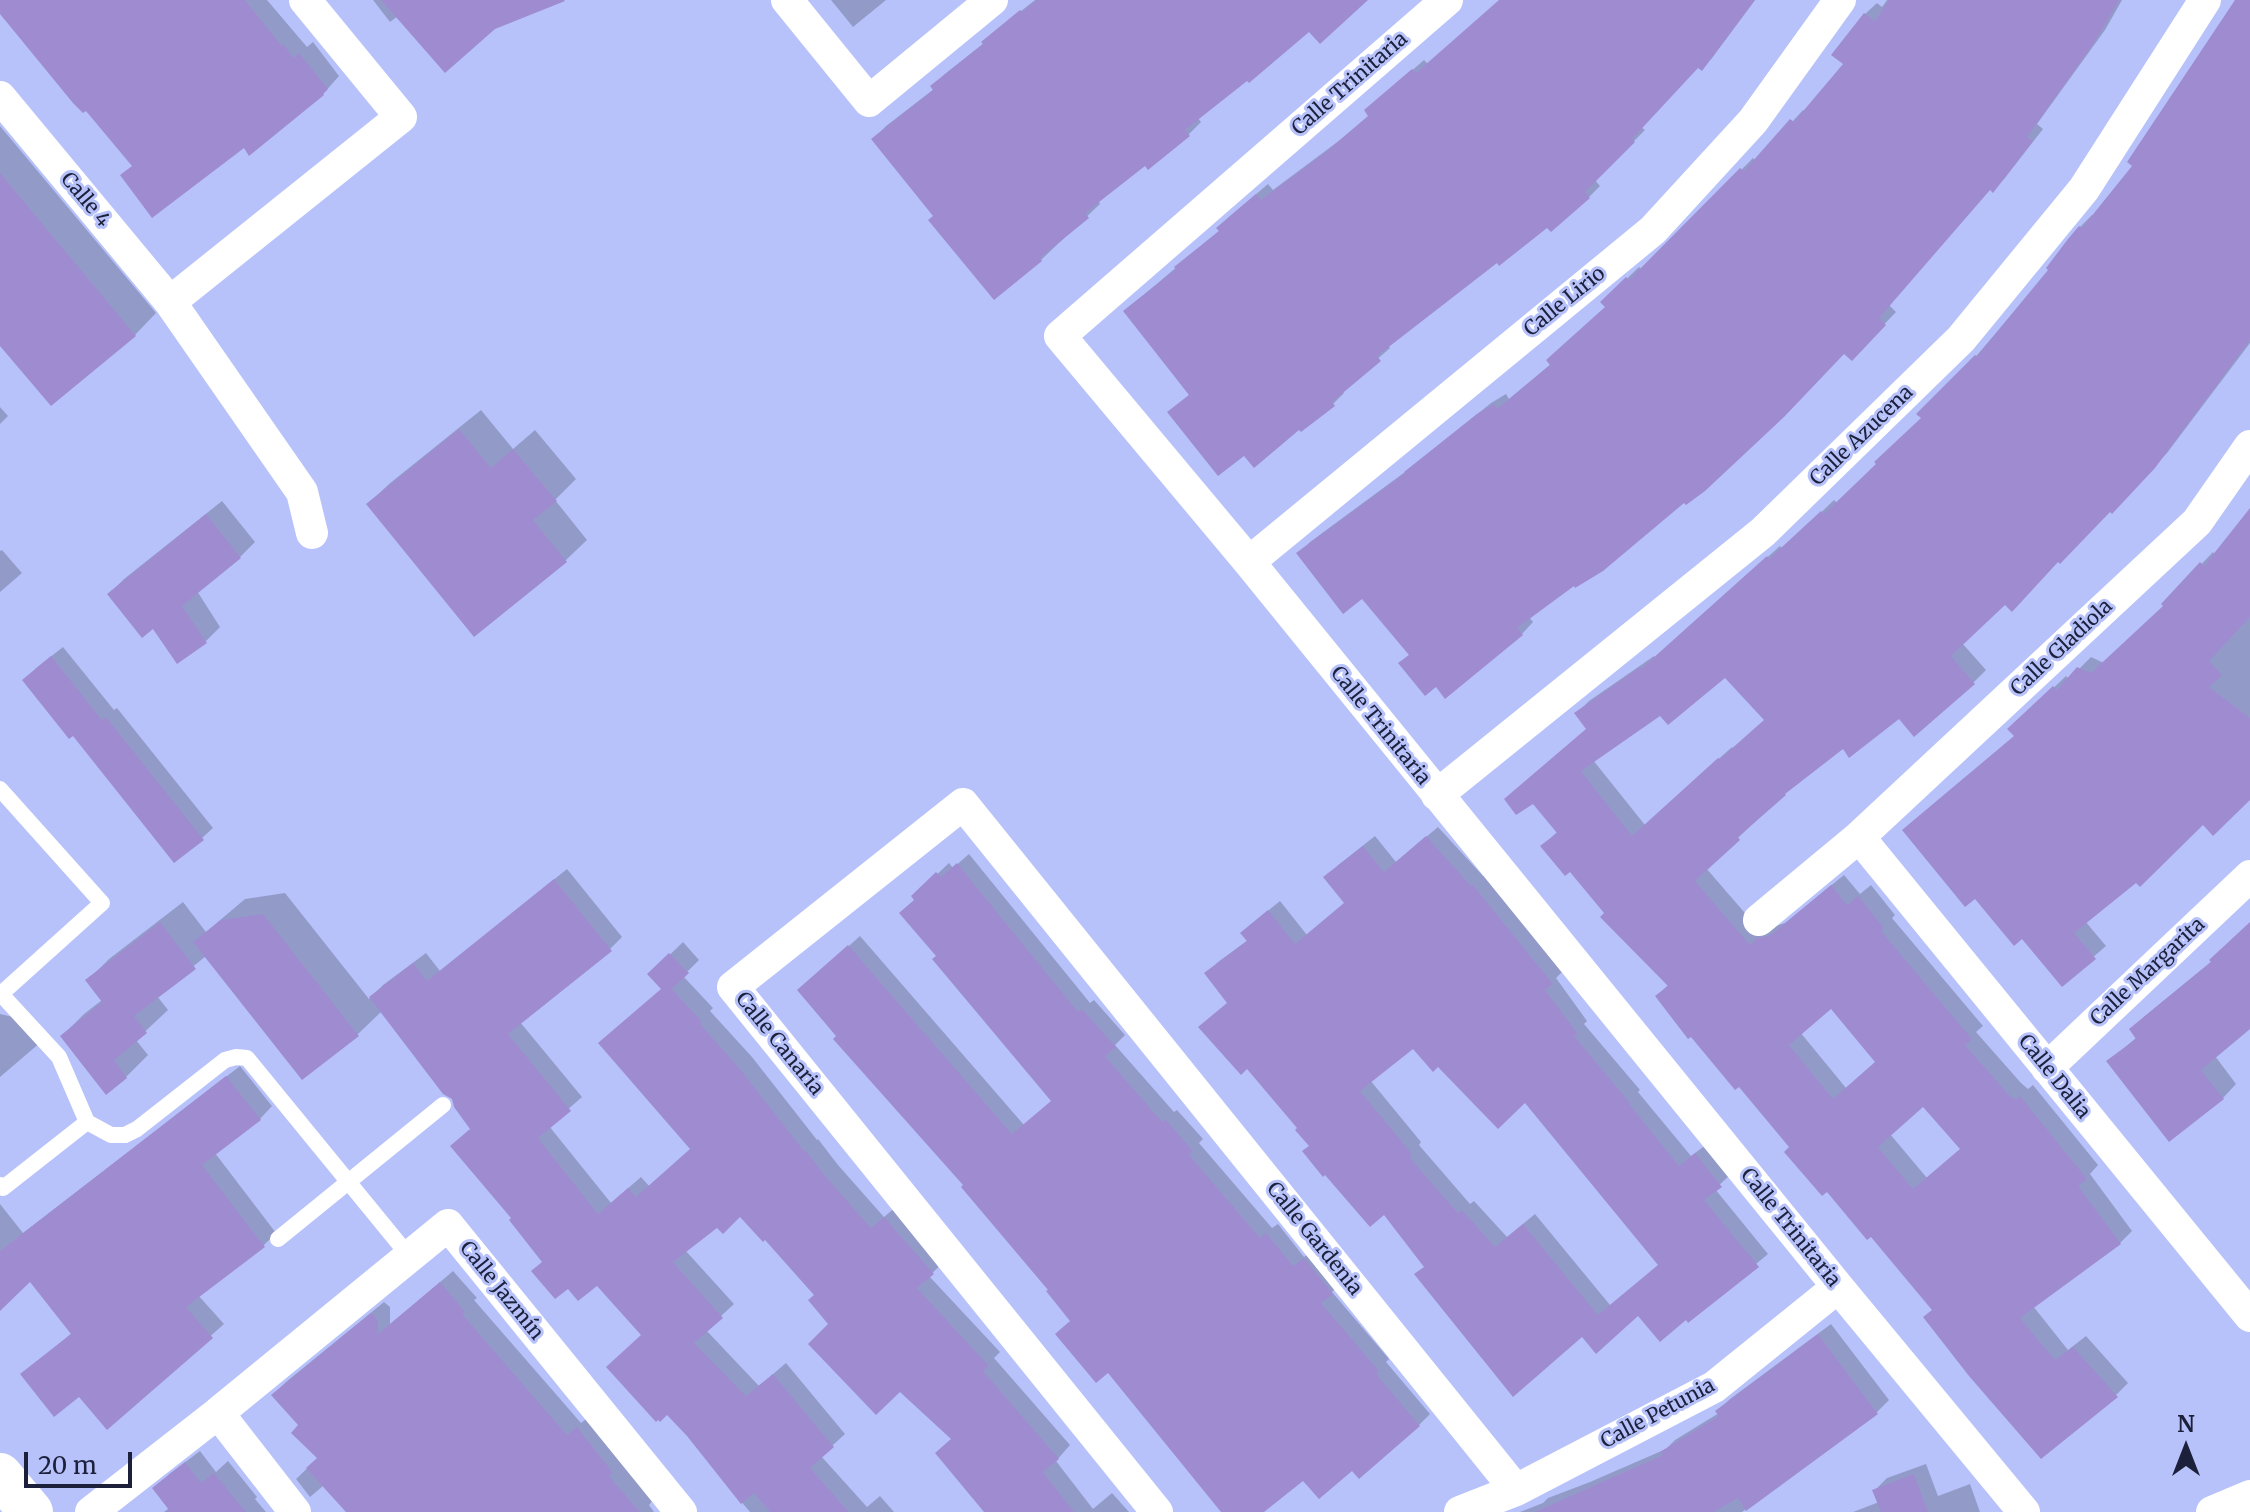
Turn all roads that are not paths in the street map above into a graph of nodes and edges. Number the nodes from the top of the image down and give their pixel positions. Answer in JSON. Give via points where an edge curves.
{"nodes":[{"id":1,"x":305,"y":0,"type":"edge"},
{"id":2,"x":787,"y":0,"type":"edge"},
{"id":3,"x":992,"y":0,"type":"edge"},
{"id":4,"x":1447,"y":0,"type":"edge"},
{"id":5,"x":1840,"y":0,"type":"edge"},
{"id":6,"x":2205,"y":0,"type":"edge"},
{"id":7,"x":0,"y":97,"type":"edge"},
{"id":8,"x":170,"y":302,"type":"junction"},
{"id":9,"x":2250,"y":446,"type":"edge"},
{"id":10,"x":312,"y":533,"type":"dead end"},
{"id":11,"x":1249,"y":562,"type":"junction"},
{"id":12,"x":0,"y":789,"type":"edge"},
{"id":13,"x":1437,"y":795,"type":"junction"},
{"id":14,"x":1859,"y":837,"type":"junction"},
{"id":15,"x":2250,"y":876,"type":"edge"},
{"id":16,"x":1759,"y":920,"type":"dead end"},
{"id":17,"x":1112,"y":988,"type":"joint"},
{"id":18,"x":1,"y":993,"type":"edge"},
{"id":19,"x":2047,"y":1068,"type":"junction"},
{"id":20,"x":443,"y":1105,"type":"dead end"},
{"id":21,"x":87,"y":1122,"type":"junction"},
{"id":22,"x":348,"y":1183,"type":"junction"},
{"id":23,"x":0,"y":1185,"type":"edge"},
{"id":24,"x":278,"y":1239,"type":"dead end"},
{"id":25,"x":409,"y":1256,"type":"junction"},
{"id":26,"x":1838,"y":1287,"type":"junction"},
{"id":27,"x":2250,"y":1316,"type":"edge"},
{"id":28,"x":218,"y":1413,"type":"junction"},
{"id":29,"x":0,"y":1475,"type":"edge"},
{"id":30,"x":1516,"y":1490,"type":"junction"},
{"id":31,"x":2250,"y":1496,"type":"edge"},
{"id":32,"x":31,"y":1512,"type":"edge"},
{"id":33,"x":91,"y":1512,"type":"edge"},
{"id":34,"x":295,"y":1512,"type":"edge"},
{"id":35,"x":681,"y":1512,"type":"edge"},
{"id":36,"x":1157,"y":1512,"type":"edge"},
{"id":37,"x":1460,"y":1512,"type":"edge"},
{"id":38,"x":2024,"y":1512,"type":"edge"},
{"id":39,"x":2212,"y":1512,"type":"edge"}],
"edges":[{"from":1,"to":8,"type":"street","via":[[401,117]]},
{"from":2,"to":3,"type":"street","via":[[869,101]]},
{"from":4,"to":11,"type":"street","name":"Calle Trinitaria","via":[[1060,336]]},
{"from":5,"to":11,"type":"street","name":"Calle Lirio","via":[[1753,121],[1653,230]]},
{"from":6,"to":13,"type":"street","name":"Calle Azucena","via":[[2084,189],[1961,339],[1763,532]]},
{"from":7,"to":8,"type":"street","name":"Calle 4"},
{"from":8,"to":10,"type":"street","name":"Calle 4","via":[[302,492]]},
{"from":9,"to":14,"type":"street","name":"Calle Gladiola","via":[[2197,522]]},
{"from":11,"to":13,"type":"street","name":"Calle Trinitaria"},
{"from":12,"to":18,"type":"lane","via":[[102,903]]},
{"from":13,"to":26,"type":"street","name":"Calle Trinitaria"},
{"from":14,"to":16,"type":"street","name":"Calle Gladiola"},
{"from":14,"to":19,"type":"street","name":"Calle Dalia"},
{"from":15,"to":19,"type":"street","name":"Calle Margarita"},
{"from":17,"to":30,"type":"street","name":"Calle Gardenia"},
{"from":17,"to":36,"type":"street","name":"Calle Canaria","via":[[963,804],[733,987]]},
{"from":18,"to":21,"type":"lane","via":[[59,1057]]},
{"from":19,"to":27,"type":"street","name":"Calle Dalia"},
{"from":20,"to":22,"type":"lane"},
{"from":21,"to":22,"type":"lane","via":[[111,1135],[125,1135],[225,1060],[247,1058]]},
{"from":21,"to":23,"type":"lane","via":[[3,1188]]},
{"from":22,"to":24,"type":"lane"},
{"from":22,"to":25,"type":"lane"},
{"from":25,"to":28,"type":"street","name":"Calle Jazmín"},
{"from":25,"to":35,"type":"street","name":"Calle Jazmín","via":[[448,1225]]},
{"from":26,"to":30,"type":"street","name":"Calle Petunia","via":[[1714,1387]]},
{"from":26,"to":38,"type":"street","name":"Calle Trinitaria"},
{"from":28,"to":33,"type":"street","name":"Calle Jazmín"},
{"from":28,"to":34,"type":"street"},
{"from":29,"to":32,"type":"street"},
{"from":30,"to":37,"type":"street","name":"Calle Petunia"},
{"from":31,"to":39,"type":"street"}]}
